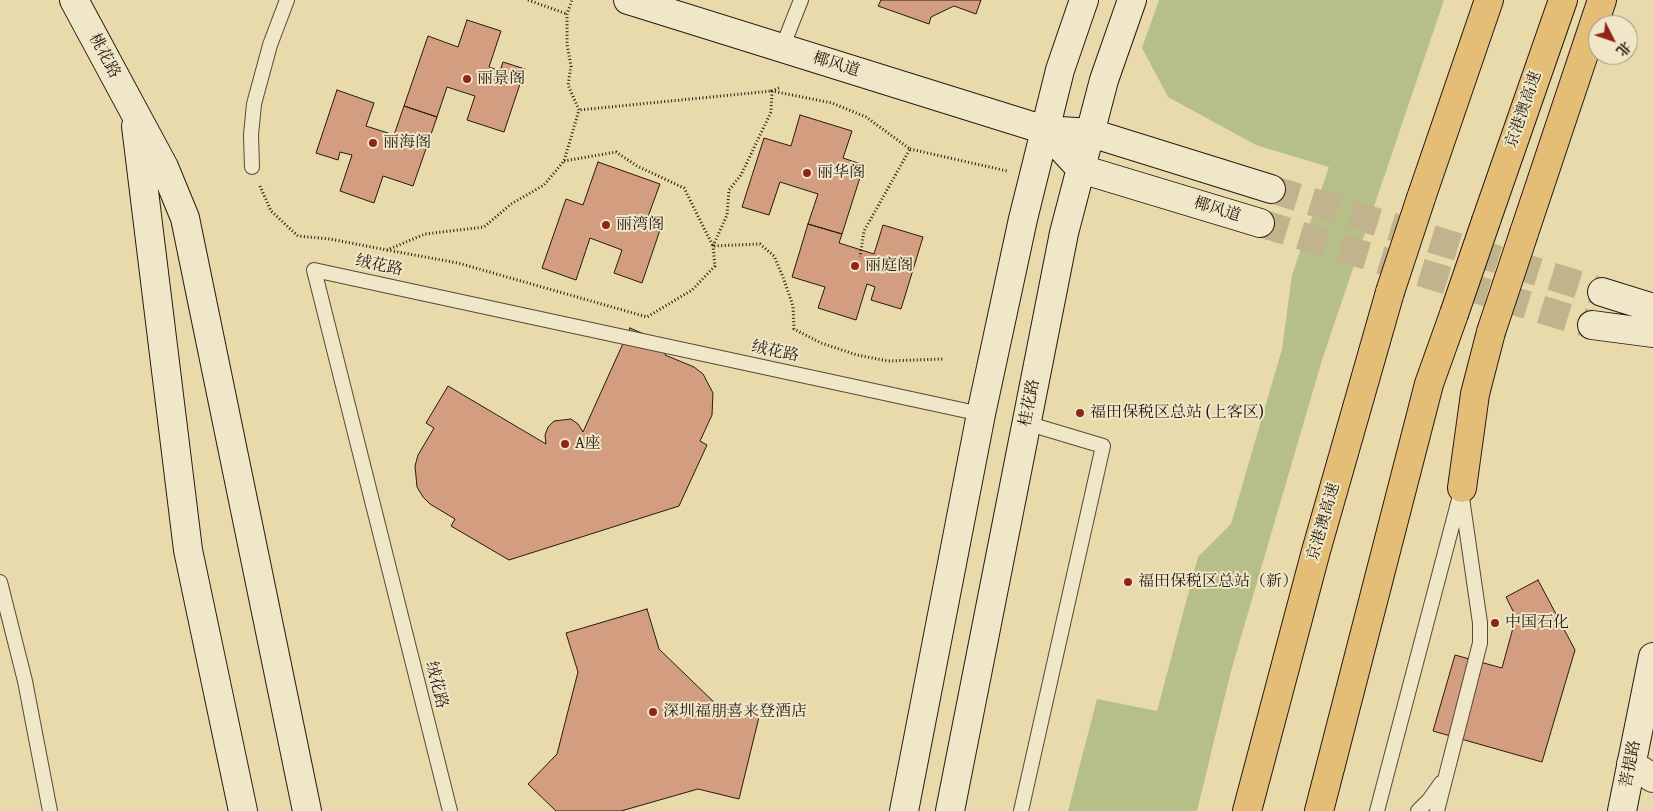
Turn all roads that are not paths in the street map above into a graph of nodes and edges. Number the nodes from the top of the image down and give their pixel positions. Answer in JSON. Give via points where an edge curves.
{"nodes":[{"id":1,"x":74,"y":0,"type":"edge"},
{"id":2,"x":287,"y":0,"type":"edge"},
{"id":3,"x":628,"y":0,"type":"edge"},
{"id":4,"x":801,"y":0,"type":"edge"},
{"id":5,"x":1084,"y":0,"type":"edge"},
{"id":6,"x":1132,"y":0,"type":"edge"},
{"id":7,"x":1481,"y":0,"type":"edge"},
{"id":8,"x":1489,"y":0,"type":"edge"},
{"id":9,"x":1563,"y":0,"type":"edge"},
{"id":10,"x":1602,"y":0,"type":"edge"},
{"id":11,"x":782,"y":48,"type":"junction"},
{"id":12,"x":1471,"y":49,"type":"junction"},
{"id":13,"x":134,"y":112,"type":"junction"},
{"id":14,"x":1045,"y":130,"type":"junction"},
{"id":15,"x":1090,"y":133,"type":"junction"},
{"id":16,"x":252,"y":167,"type":"road end"},
{"id":17,"x":1081,"y":169,"type":"junction"},
{"id":18,"x":1271,"y":189,"type":"tunnel mouth"},
{"id":19,"x":1260,"y":223,"type":"tunnel mouth"},
{"id":20,"x":1602,"y":292,"type":"tunnel mouth"},
{"id":21,"x":1653,"y":308,"type":"edge"},
{"id":22,"x":1592,"y":324,"type":"tunnel mouth"},
{"id":23,"x":1653,"y":333,"type":"edge"},
{"id":24,"x":981,"y":414,"type":"junction"},
{"id":25,"x":1026,"y":423,"type":"junction"},
{"id":26,"x":1462,"y":488,"type":"junction"},
{"id":27,"x":0,"y":582,"type":"edge"},
{"id":28,"x":1653,"y":658,"type":"edge"},
{"id":29,"x":1642,"y":771,"type":"edge"},
{"id":30,"x":1447,"y":774,"type":"junction"},
{"id":31,"x":50,"y":811,"type":"edge"},
{"id":32,"x":243,"y":811,"type":"edge"},
{"id":33,"x":307,"y":811,"type":"edge"},
{"id":34,"x":450,"y":811,"type":"edge"},
{"id":35,"x":904,"y":811,"type":"edge"},
{"id":36,"x":950,"y":811,"type":"edge"},
{"id":37,"x":1021,"y":811,"type":"edge"},
{"id":38,"x":1247,"y":811,"type":"edge"},
{"id":39,"x":1319,"y":811,"type":"edge"},
{"id":40,"x":1377,"y":811,"type":"edge"},
{"id":41,"x":1418,"y":811,"type":"edge"},
{"id":42,"x":1437,"y":811,"type":"edge"},
{"id":43,"x":1622,"y":811,"type":"edge"}],
"edges":[{"from":1,"to":13,"type":"main road","name":"桃花路"},
{"from":2,"to":16,"type":"lane","via":[[270,45],[254,104]]},
{"from":3,"to":11,"type":"main road","name":"椰风道"},
{"from":4,"to":11,"type":"lane"},
{"from":5,"to":14,"type":"main road","via":[[1060,70]]},
{"from":6,"to":15,"type":"main road","name":"桂花路","via":[[1104,80]]},
{"from":7,"to":12,"type":"highway"},
{"from":8,"to":12,"type":"highway"},
{"from":9,"to":39,"type":"highway","name":"京港澳高速","bridge":true,"via":[[1430,384]]},
{"from":10,"to":26,"type":"highway","bridge":true,"via":[[1491,332],[1475,394]]},
{"from":11,"to":14,"type":"main road","name":"椰风道"},
{"from":12,"to":38,"type":"highway","name":"京港澳高速","bridge":true,"via":[[1390,292]]},
{"from":13,"to":32,"type":"main road","via":[[188,550]]},
{"from":13,"to":33,"type":"main road","name":"桃花路","via":[[164,167],[186,218]]},
{"from":14,"to":15,"type":"main road","name":"椰风道"},
{"from":14,"to":17,"type":"main road","name":"椰风道"},
{"from":14,"to":24,"type":"main road"},
{"from":15,"to":17,"type":"main road","name":"桂花路"},
{"from":15,"to":18,"type":"main road","name":"椰风道"},
{"from":17,"to":19,"type":"main road","name":"椰风道"},
{"from":17,"to":25,"type":"main road","name":"桂花路","via":[[1064,233]]},
{"from":20,"to":21,"type":"main road"},
{"from":22,"to":23,"type":"main road"},
{"from":24,"to":34,"type":"lane","name":"绒花路","via":[[314,270]]},
{"from":24,"to":35,"type":"main road"},
{"from":25,"to":36,"type":"main road","name":"桂花路"},
{"from":25,"to":37,"type":"lane","via":[[1103,446]]},
{"from":26,"to":30,"type":"lane","via":[[1480,643]]},
{"from":26,"to":40,"type":"lane"},
{"from":27,"to":31,"type":"lane","via":[[25,681]]},
{"from":28,"to":29,"type":"main road","name":"菩提路"},
{"from":29,"to":43,"type":"main road","name":"菩提路"},
{"from":30,"to":41,"type":"lane"},
{"from":30,"to":42,"type":"lane"}]}
